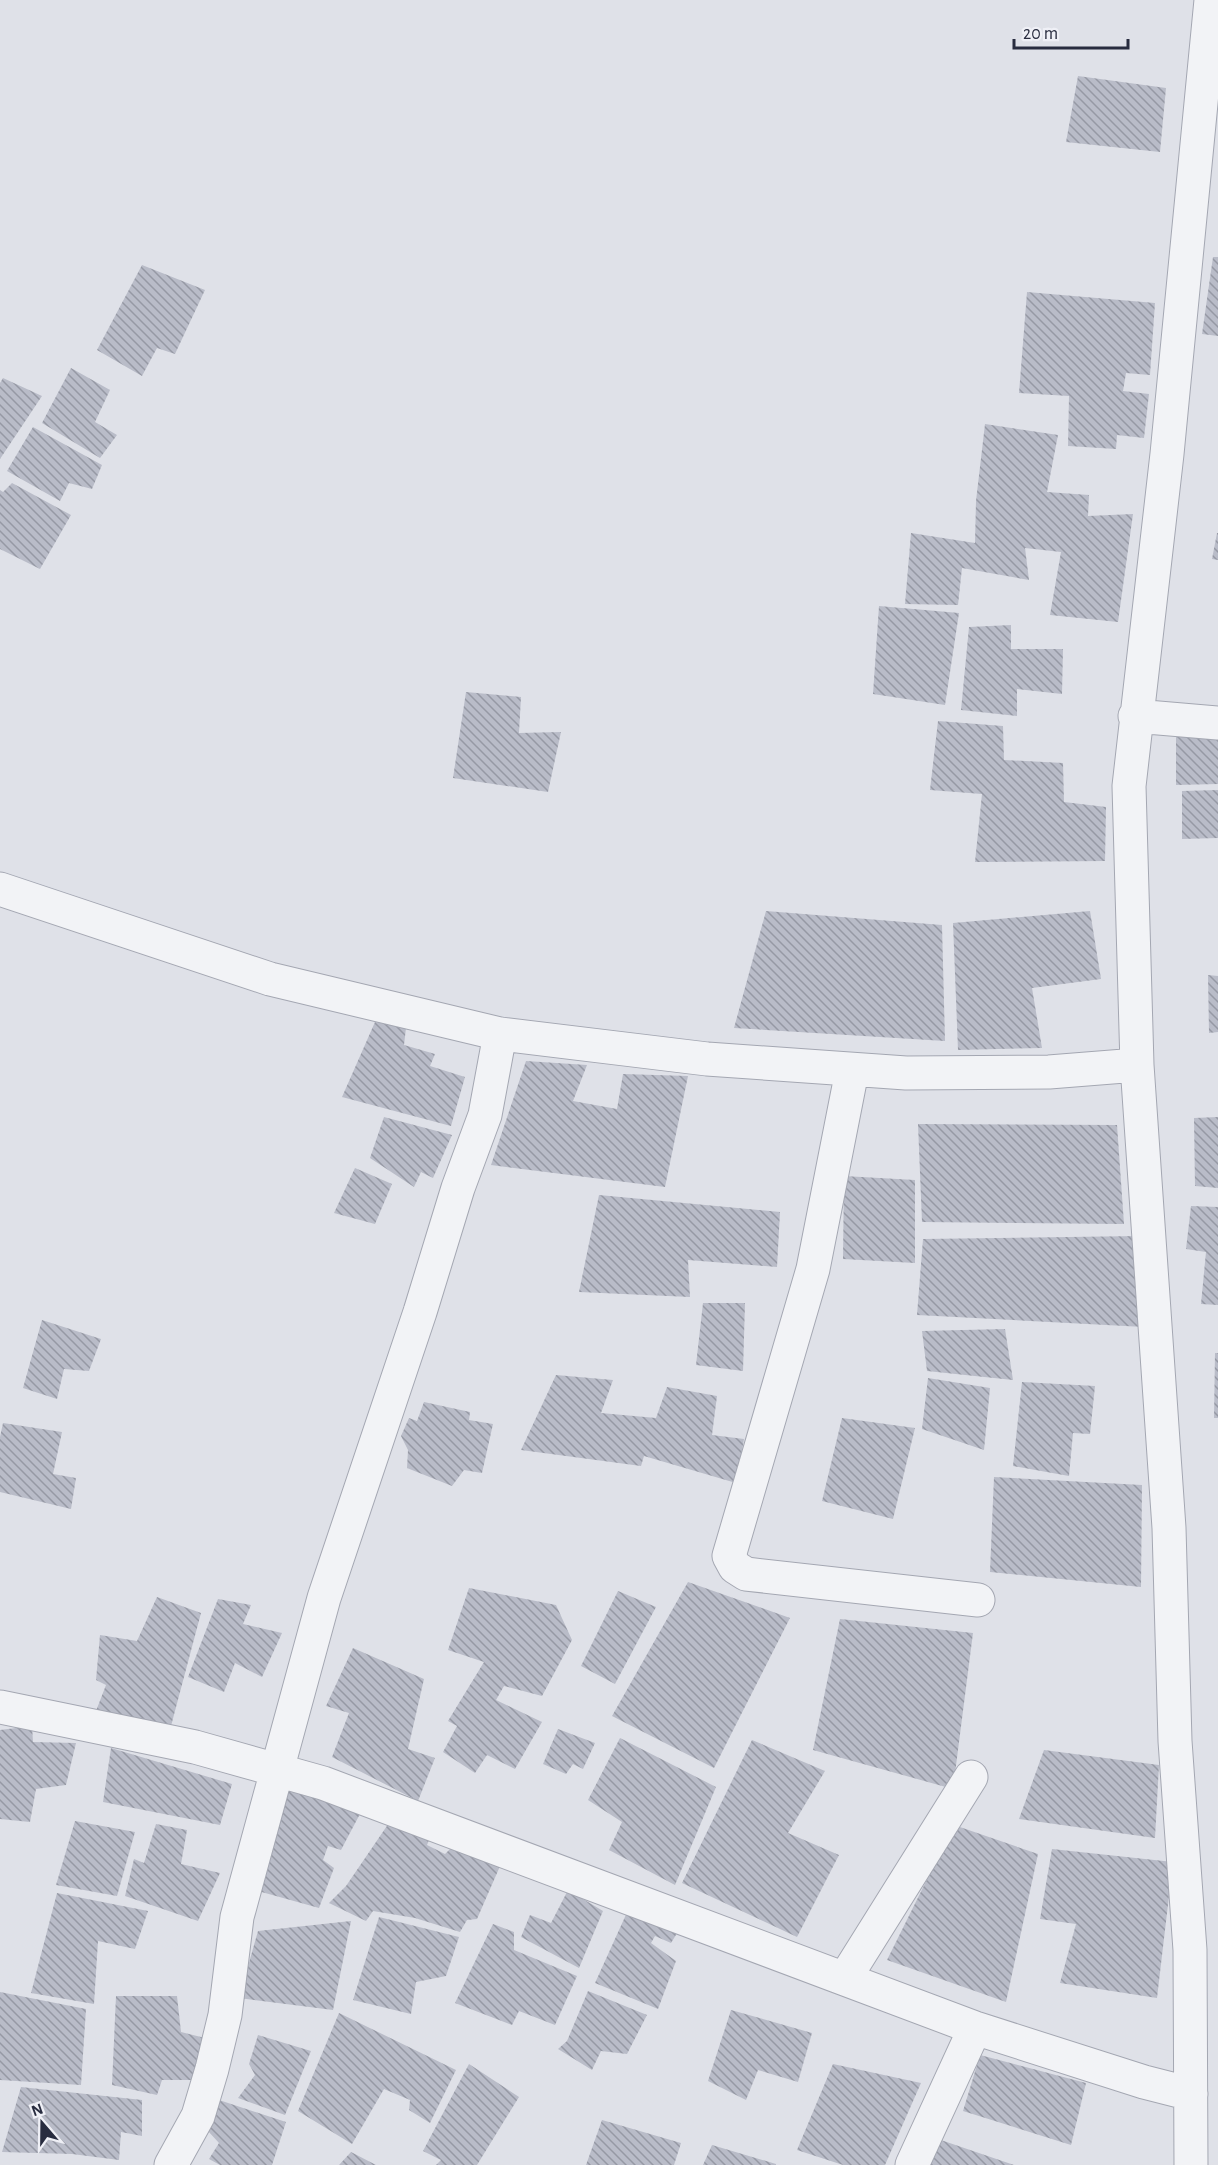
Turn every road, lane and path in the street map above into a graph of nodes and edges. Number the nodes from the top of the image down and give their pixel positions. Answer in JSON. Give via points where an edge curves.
{"nodes":[{"id":1,"x":1211,"y":0,"type":"edge"},
{"id":2,"x":1135,"y":716,"type":"junction"},
{"id":3,"x":1218,"y":723,"type":"edge"},
{"id":4,"x":0,"y":889,"type":"edge"},
{"id":5,"x":500,"y":1034,"type":"junction"},
{"id":6,"x":1137,"y":1065,"type":"junction"},
{"id":7,"x":852,"y":1071,"type":"junction"},
{"id":8,"x":978,"y":1600,"type":"dead end"},
{"id":9,"x":0,"y":1707,"type":"edge"},
{"id":10,"x":277,"y":1769,"type":"junction"},
{"id":11,"x":970,"y":1777,"type":"dead end"},
{"id":12,"x":845,"y":1978,"type":"junction"},
{"id":13,"x":975,"y":2028,"type":"junction"},
{"id":14,"x":1191,"y":2094,"type":"junction"},
{"id":15,"x":171,"y":2165,"type":"edge"},
{"id":16,"x":912,"y":2165,"type":"edge"},
{"id":17,"x":1191,"y":2165,"type":"edge"}],
"edges":[{"from":1,"to":2,"type":"street","via":[[1167,454]]},
{"from":2,"to":3,"type":"street"},
{"from":2,"to":6,"type":"street","via":[[1129,786]]},
{"from":4,"to":5,"type":"street","via":[[270,979]]},
{"from":5,"to":7,"type":"street","via":[[707,1059]]},
{"from":5,"to":10,"type":"street","via":[[485,1115],[324,1598]]},
{"from":6,"to":7,"type":"street","via":[[1049,1072]]},
{"from":6,"to":14,"type":"street","via":[[1169,1528],[1175,1741],[1190,1950]]},
{"from":7,"to":8,"type":"street","via":[[813,1269],[729,1556],[735,1567],[746,1574]]},
{"from":9,"to":10,"type":"street","via":[[195,1747]]},
{"from":10,"to":12,"type":"street","via":[[323,1782]]},
{"from":10,"to":15,"type":"street","via":[[237,1917],[225,2014],[212,2069],[198,2116]]},
{"from":11,"to":12,"type":"street"},
{"from":12,"to":13,"type":"street"},
{"from":13,"to":14,"type":"street"},
{"from":13,"to":16,"type":"street"},
{"from":14,"to":17,"type":"street"}]}
